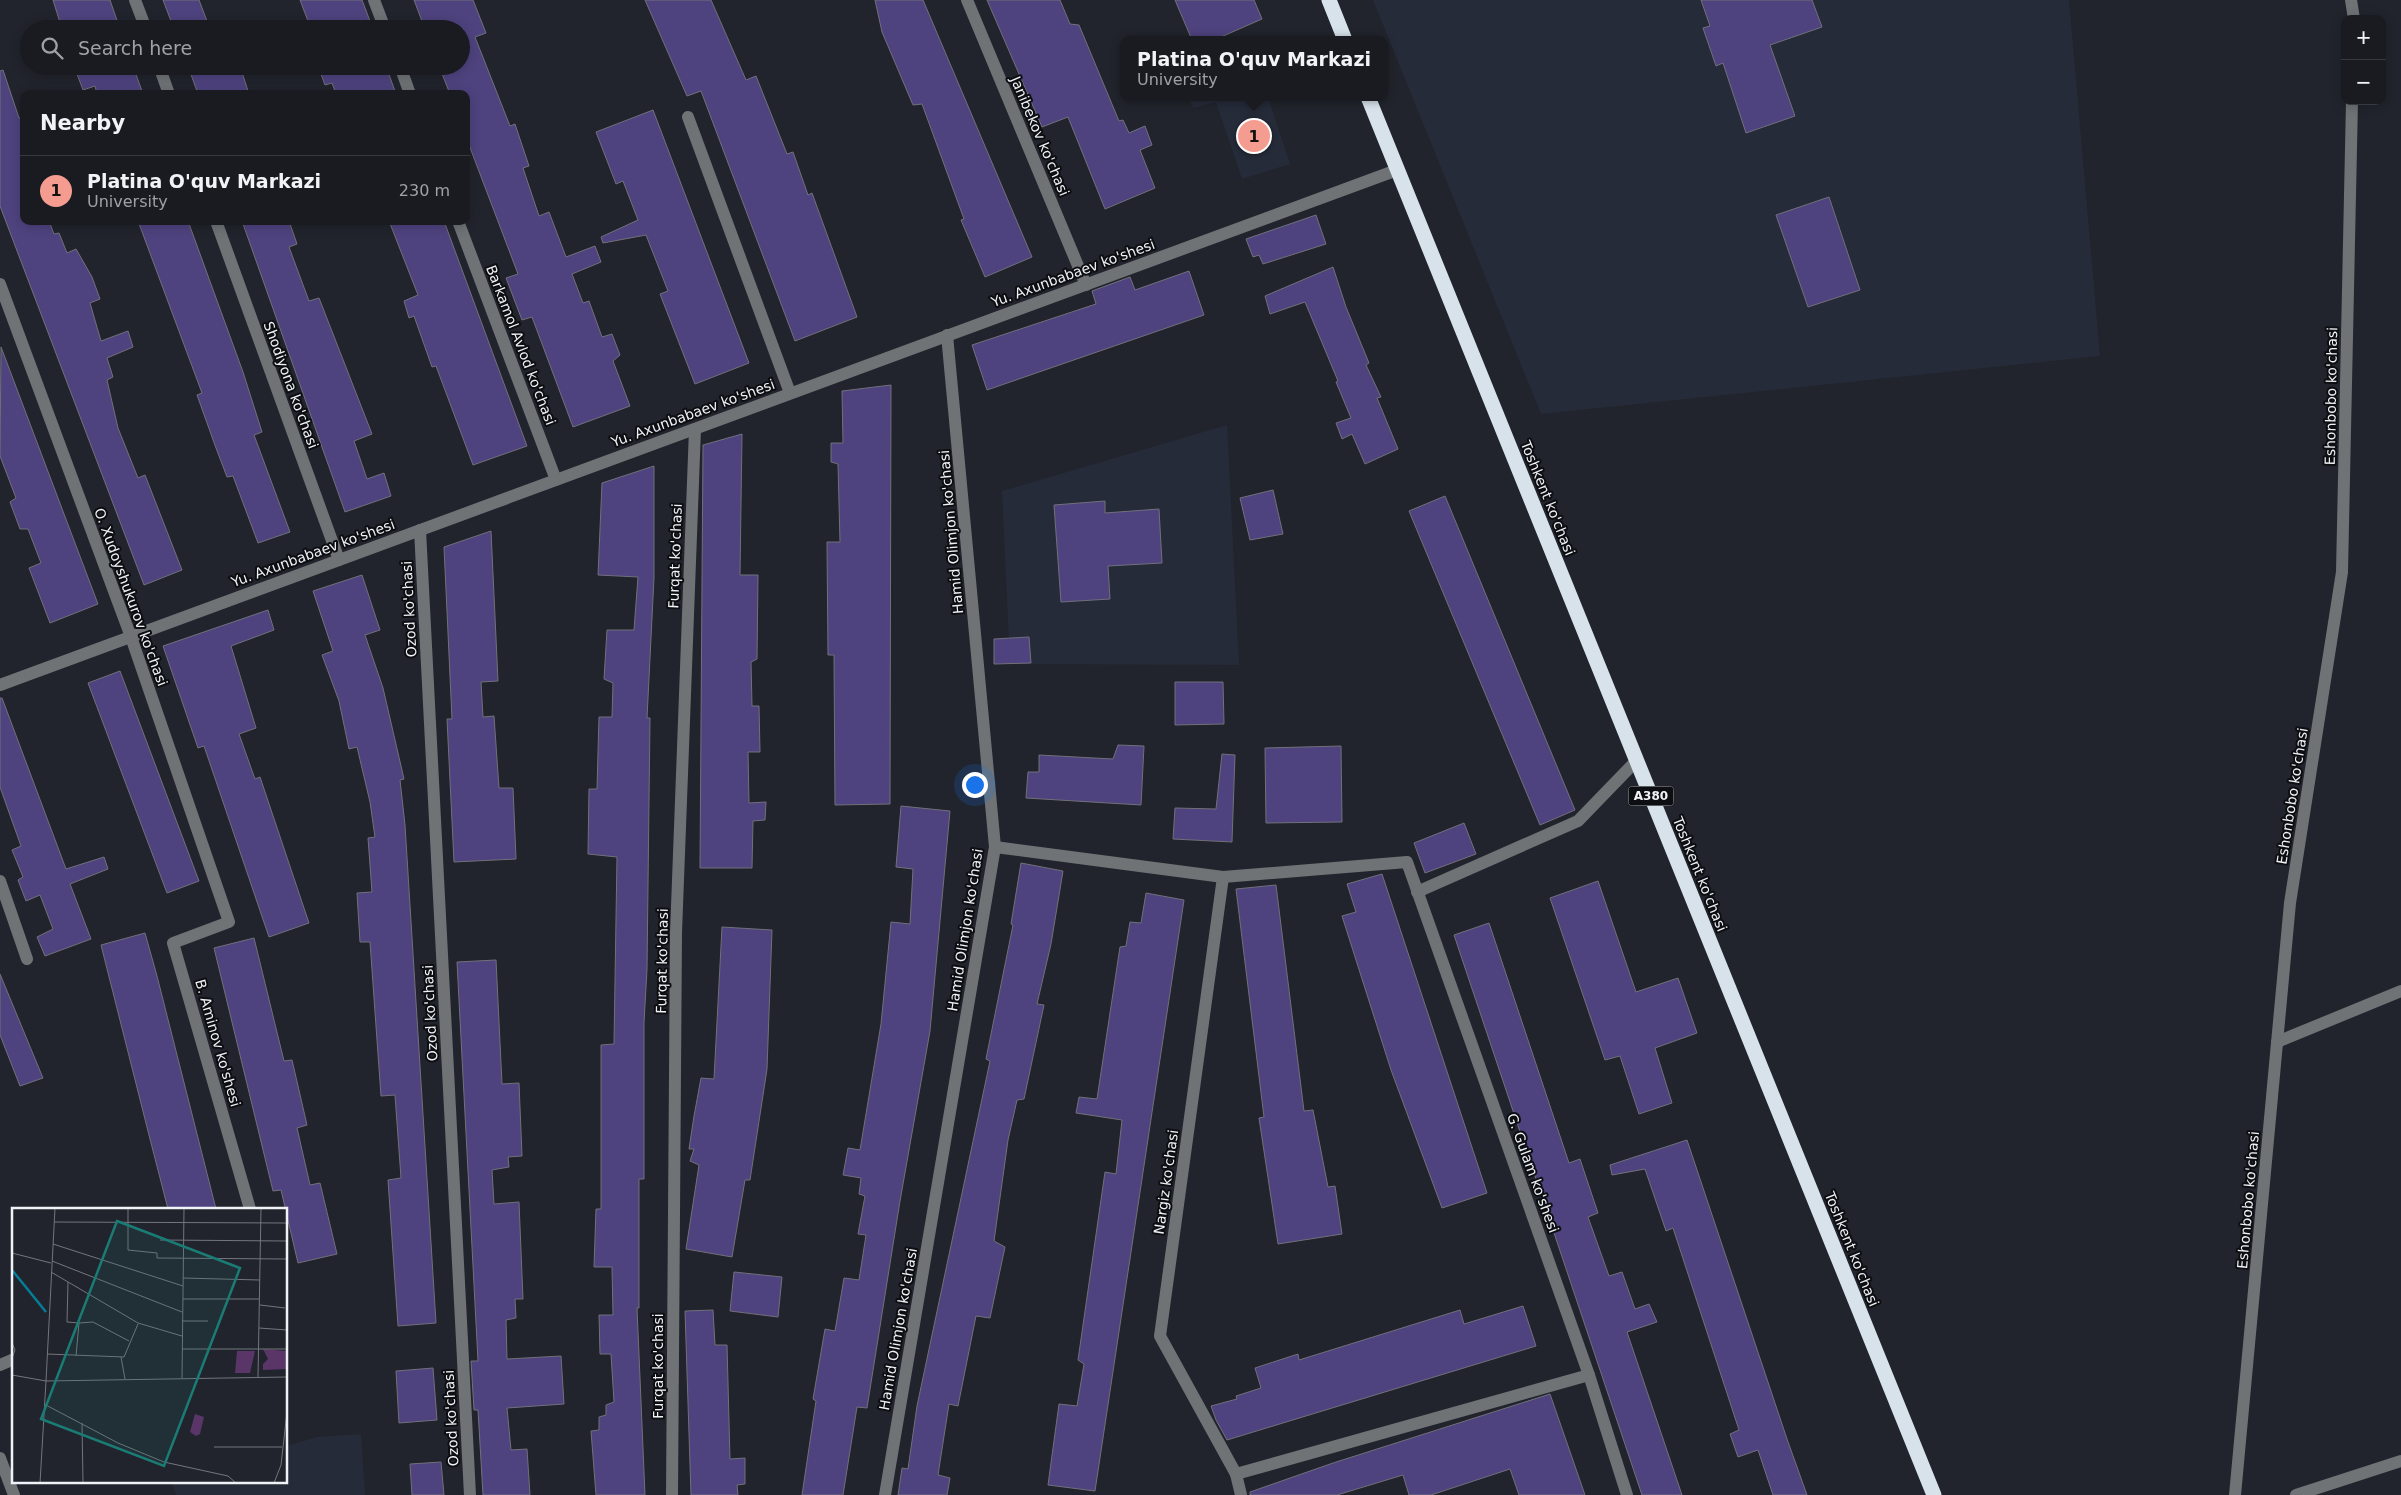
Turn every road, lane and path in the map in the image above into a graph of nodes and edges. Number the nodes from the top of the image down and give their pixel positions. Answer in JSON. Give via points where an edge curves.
{"nodes":[{"id":1,"x":135,"y":0,"type":"edge"},
{"id":2,"x":374,"y":0,"type":"edge"},
{"id":3,"x":967,"y":0,"type":"edge"},
{"id":4,"x":1329,"y":0,"type":"edge"},
{"id":5,"x":2351,"y":0,"type":"edge"},
{"id":6,"x":2353,"y":15,"type":"edge"},
{"id":7,"x":143,"y":20,"type":"edge"},
{"id":8,"x":382,"y":20,"type":"edge"},
{"id":9,"x":1343,"y":36,"type":"edge"},
{"id":10,"x":162,"y":75,"type":"edge"},
{"id":11,"x":403,"y":75,"type":"edge"},
{"id":12,"x":168,"y":90,"type":"edge"},
{"id":13,"x":409,"y":90,"type":"edge"},
{"id":14,"x":1370,"y":101,"type":"edge"},
{"id":15,"x":2352,"y":105,"type":"edge"},
{"id":16,"x":688,"y":118,"type":"dead end"},
{"id":17,"x":1397,"y":170,"type":"junction"},
{"id":18,"x":217,"y":225,"type":"edge"},
{"id":19,"x":460,"y":225,"type":"edge"},
{"id":20,"x":0,"y":284,"type":"edge"},
{"id":21,"x":1086,"y":284,"type":"junction"},
{"id":22,"x":948,"y":335,"type":"junction"},
{"id":23,"x":790,"y":394,"type":"junction"},
{"id":24,"x":695,"y":428,"type":"junction"},
{"id":25,"x":556,"y":480,"type":"junction"},
{"id":26,"x":420,"y":530,"type":"junction"},
{"id":27,"x":339,"y":560,"type":"junction"},
{"id":28,"x":131,"y":637,"type":"junction"},
{"id":29,"x":0,"y":685,"type":"edge"},
{"id":30,"x":1636,"y":761,"type":"junction"},
{"id":31,"x":995,"y":847,"type":"junction"},
{"id":32,"x":1223,"y":877,"type":"junction"},
{"id":33,"x":0,"y":881,"type":"edge"},
{"id":34,"x":1417,"y":892,"type":"junction"},
{"id":35,"x":229,"y":922,"type":"joint"},
{"id":36,"x":27,"y":959,"type":"dead end"},
{"id":37,"x":2401,"y":991,"type":"edge"},
{"id":38,"x":2278,"y":1042,"type":"junction"},
{"id":39,"x":250,"y":1208,"type":"edge"},
{"id":40,"x":12,"y":1360,"type":"edge"},
{"id":41,"x":0,"y":1365,"type":"edge"},
{"id":42,"x":1589,"y":1375,"type":"junction"},
{"id":43,"x":0,"y":1458,"type":"edge"},
{"id":44,"x":2401,"y":1461,"type":"edge"},
{"id":45,"x":1236,"y":1474,"type":"junction"},
{"id":46,"x":14,"y":1495,"type":"edge"},
{"id":47,"x":470,"y":1495,"type":"edge"},
{"id":48,"x":672,"y":1495,"type":"edge"},
{"id":49,"x":884,"y":1495,"type":"edge"},
{"id":50,"x":1242,"y":1495,"type":"edge"},
{"id":51,"x":1627,"y":1495,"type":"edge"},
{"id":52,"x":1934,"y":1495,"type":"edge"},
{"id":53,"x":2235,"y":1495,"type":"edge"},
{"id":54,"x":2296,"y":1495,"type":"edge"}],
"edges":[{"from":1,"to":7,"type":"street"},
{"from":2,"to":8,"type":"street"},
{"from":3,"to":21,"type":"street","name":"Janibekov ko'chasi"},
{"from":4,"to":9,"type":"highway"},
{"from":5,"to":6,"type":"street"},
{"from":10,"to":12,"type":"street"},
{"from":11,"to":13,"type":"street"},
{"from":14,"to":17,"type":"highway","name":"Toshkent ko'chasi","number":"A380"},
{"from":15,"to":38,"type":"street","name":"Eshonbobo ko'chasi","via":[[2342,572],[2290,903]]},
{"from":16,"to":23,"type":"street"},
{"from":17,"to":21,"type":"street","name":"Yu. Axunbabaev ko'shesi"},
{"from":17,"to":30,"type":"highway","name":"Toshkent ko'chasi","number":"A380"},
{"from":18,"to":27,"type":"street","name":"Shodiyona ko'chasi"},
{"from":19,"to":25,"type":"street","name":"Barkamol Avlod ko'chasi"},
{"from":20,"to":28,"type":"street","name":"O. Xudoyshukurov ko'chasi"},
{"from":21,"to":22,"type":"street","name":"Yu. Axunbabaev ko'shesi"},
{"from":22,"to":23,"type":"street","name":"Yu. Axunbabaev ko'shesi"},
{"from":22,"to":31,"type":"street","name":"Hamid Olimjon ko'chasi"},
{"from":23,"to":24,"type":"street","name":"Yu. Axunbabaev ko'shesi"},
{"from":24,"to":25,"type":"street","name":"Yu. Axunbabaev ko'shesi"},
{"from":24,"to":48,"type":"street","name":"Furqat ko'chasi","via":[[676,933]]},
{"from":25,"to":26,"type":"street","name":"Yu. Axunbabaev ko'shesi"},
{"from":26,"to":27,"type":"street","name":"Yu. Axunbabaev ko'shesi"},
{"from":26,"to":47,"type":"street","name":"Ozod ko'chasi"},
{"from":27,"to":28,"type":"street","name":"Yu. Axunbabaev ko'shesi"},
{"from":28,"to":29,"type":"street","name":"Yu. Axunbabaev ko'shesi"},
{"from":28,"to":35,"type":"street","name":"O. Xudoyshukurov ko'chasi"},
{"from":30,"to":34,"type":"street","via":[[1578,821]]},
{"from":30,"to":52,"type":"highway","name":"Toshkent ko'chasi","number":"A380"},
{"from":31,"to":32,"type":"street"},
{"from":31,"to":49,"type":"street","name":"Hamid Olimjon ko'chasi"},
{"from":32,"to":34,"type":"street","name":"G. Gulam ko'shesi","via":[[1407,862]]},
{"from":32,"to":45,"type":"street","name":"Nargiz ko'chasi","via":[[1160,1336]]},
{"from":33,"to":36,"type":"street"},
{"from":34,"to":42,"type":"street","name":"G. Gulam ko'shesi"},
{"from":35,"to":39,"type":"street","name":"B. Aminov ko'shesi","via":[[173,943]]},
{"from":37,"to":38,"type":"street"},
{"from":38,"to":53,"type":"street","name":"Eshonbobo ko'chasi"},
{"from":40,"to":41,"type":"street"},
{"from":42,"to":45,"type":"street"},
{"from":42,"to":51,"type":"street","name":"G. Gulam ko'shesi"},
{"from":43,"to":46,"type":"street"},
{"from":44,"to":54,"type":"street"},
{"from":45,"to":50,"type":"street","name":"Nargiz ko'chasi"}]}
